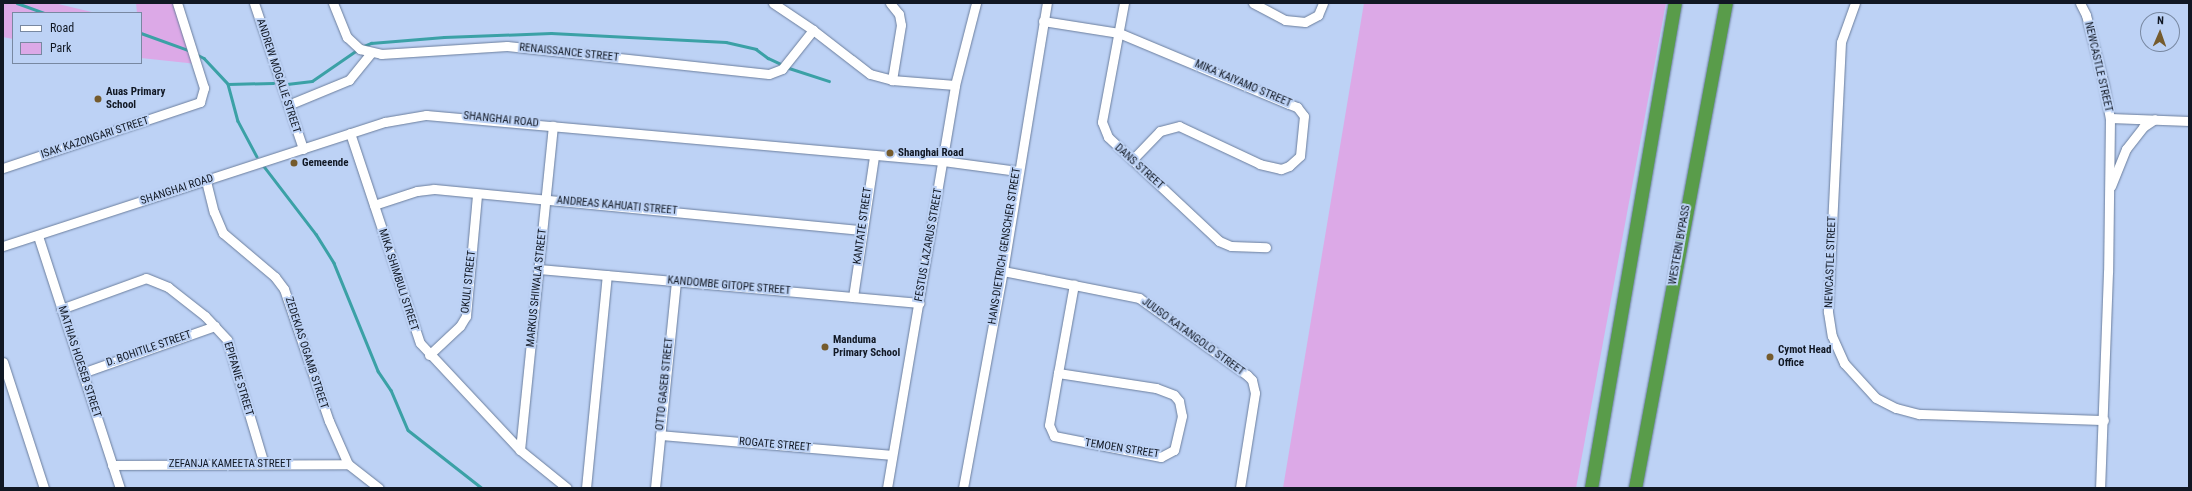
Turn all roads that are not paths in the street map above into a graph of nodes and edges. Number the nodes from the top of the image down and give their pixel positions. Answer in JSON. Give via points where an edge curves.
{"nodes":[{"id":1,"x":177,"y":3,"type":"edge"},
{"id":2,"x":254,"y":3,"type":"edge"},
{"id":3,"x":333,"y":3,"type":"edge"},
{"id":4,"x":773,"y":3,"type":"edge"},
{"id":5,"x":890,"y":3,"type":"edge"},
{"id":6,"x":976,"y":3,"type":"edge"},
{"id":7,"x":1047,"y":3,"type":"edge"},
{"id":8,"x":1124,"y":3,"type":"edge"},
{"id":9,"x":1253,"y":3,"type":"edge"},
{"id":10,"x":1323,"y":3,"type":"edge"},
{"id":11,"x":1675,"y":3,"type":"edge"},
{"id":12,"x":1726,"y":3,"type":"edge"},
{"id":13,"x":1856,"y":3,"type":"edge"},
{"id":14,"x":2080,"y":3,"type":"edge"},
{"id":15,"x":1044,"y":21,"type":"junction"},
{"id":16,"x":813,"y":30,"type":"junction"},
{"id":17,"x":1119,"y":33,"type":"junction"},
{"id":18,"x":371,"y":53,"type":"junction"},
{"id":19,"x":892,"y":80,"type":"junction"},
{"id":20,"x":955,"y":85,"type":"junction"},
{"id":21,"x":288,"y":105,"type":"junction"},
{"id":22,"x":2110,"y":118,"type":"junction"},
{"id":23,"x":2155,"y":119,"type":"junction"},
{"id":24,"x":2189,"y":121,"type":"edge"},
{"id":25,"x":553,"y":126,"type":"junction"},
{"id":26,"x":350,"y":133,"type":"junction"},
{"id":27,"x":303,"y":149,"type":"junction"},
{"id":28,"x":874,"y":156,"type":"junction"},
{"id":29,"x":943,"y":160,"type":"junction"},
{"id":30,"x":1132,"y":160,"type":"junction"},
{"id":31,"x":3,"y":168,"type":"edge"},
{"id":32,"x":1017,"y":171,"type":"junction"},
{"id":33,"x":206,"y":181,"type":"junction"},
{"id":34,"x":2108,"y":193,"type":"junction"},
{"id":35,"x":477,"y":194,"type":"junction"},
{"id":36,"x":545,"y":199,"type":"junction"},
{"id":37,"x":374,"y":205,"type":"junction"},
{"id":38,"x":862,"y":230,"type":"junction"},
{"id":39,"x":38,"y":236,"type":"junction"},
{"id":40,"x":3,"y":246,"type":"edge"},
{"id":41,"x":1266,"y":247,"type":"dead end"},
{"id":42,"x":539,"y":269,"type":"junction"},
{"id":43,"x":1003,"y":271,"type":"junction"},
{"id":44,"x":607,"y":275,"type":"junction"},
{"id":45,"x":676,"y":281,"type":"junction"},
{"id":46,"x":1074,"y":284,"type":"junction"},
{"id":47,"x":853,"y":297,"type":"junction"},
{"id":48,"x":919,"y":303,"type":"junction"},
{"id":49,"x":61,"y":309,"type":"junction"},
{"id":50,"x":216,"y":326,"type":"junction"},
{"id":51,"x":429,"y":355,"type":"junction"},
{"id":52,"x":3,"y":362,"type":"edge"},
{"id":53,"x":82,"y":373,"type":"junction"},
{"id":54,"x":1058,"y":373,"type":"junction"},
{"id":55,"x":2104,"y":420,"type":"junction"},
{"id":56,"x":660,"y":435,"type":"junction"},
{"id":57,"x":520,"y":450,"type":"junction"},
{"id":58,"x":891,"y":455,"type":"junction"},
{"id":59,"x":264,"y":464,"type":"junction"},
{"id":60,"x":348,"y":464,"type":"junction"},
{"id":61,"x":112,"y":465,"type":"junction"},
{"id":62,"x":44,"y":488,"type":"edge"},
{"id":63,"x":120,"y":488,"type":"edge"},
{"id":64,"x":379,"y":488,"type":"edge"},
{"id":65,"x":567,"y":488,"type":"edge"},
{"id":66,"x":586,"y":488,"type":"edge"},
{"id":67,"x":655,"y":488,"type":"edge"},
{"id":68,"x":887,"y":488,"type":"edge"},
{"id":69,"x":963,"y":488,"type":"edge"},
{"id":70,"x":1240,"y":488,"type":"edge"},
{"id":71,"x":1590,"y":488,"type":"edge"},
{"id":72,"x":1635,"y":488,"type":"edge"},
{"id":73,"x":2100,"y":488,"type":"edge"}],
"edges":[{"from":1,"to":31,"type":"street","name":"ISAK KAZONGARI STREET","via":[[203,84],[204,95],[200,102]]},
{"from":2,"to":21,"type":"street","name":"ANDREW MOGALIE STREET"},
{"from":3,"to":18,"type":"street","name":"RENAISSANCE STREET","via":[[347,37]]},
{"from":4,"to":16,"type":"street"},
{"from":5,"to":19,"type":"street","via":[[899,14],[901,25]]},
{"from":6,"to":20,"type":"street","name":"FESTUS LAZARUS STREET"},
{"from":7,"to":15,"type":"street","name":"HANS-DIETRICH GENSCHER STREET"},
{"from":8,"to":17,"type":"street","name":"DANS STREET"},
{"from":9,"to":10,"type":"street","via":[[1285,20],[1305,22],[1318,15]]},
{"from":11,"to":71,"type":"highway"},
{"from":12,"to":72,"type":"highway","name":"WESTERN BYPASS"},
{"from":13,"to":55,"type":"street","name":"NEWCASTLE STREET","via":[[1841,42],[1828,312],[1832,336],[1844,363],[1876,398],[1896,408],[1919,414]]},
{"from":14,"to":22,"type":"street","name":"NEWCASTLE STREET","via":[[2086,15]]},
{"from":15,"to":17,"type":"street","name":"MIKA KAIYAMO STREET"},
{"from":15,"to":32,"type":"street","name":"HANS-DIETRICH GENSCHER STREET"},
{"from":16,"to":18,"type":"street","name":"RENAISSANCE STREET","via":[[782,68],[769,74],[507,46],[393,54]]},
{"from":16,"to":19,"type":"street","via":[[870,74]]},
{"from":17,"to":30,"type":"street","name":"DANS STREET","via":[[1102,122],[1108,137]]},
{"from":17,"to":30,"type":"street","name":"MIKA KAIYAMO STREET","via":[[1297,107],[1305,121],[1300,156],[1289,166],[1281,168],[1260,164],[1178,126],[1160,131]]},
{"from":18,"to":21,"type":"street","via":[[349,80]]},
{"from":19,"to":20,"type":"street"},
{"from":20,"to":29,"type":"street","name":"FESTUS LAZARUS STREET"},
{"from":21,"to":27,"type":"street","name":"ANDREW MOGALIE STREET"},
{"from":22,"to":23,"type":"street"},
{"from":22,"to":34,"type":"street","name":"NEWCASTLE STREET"},
{"from":23,"to":24,"type":"street"},
{"from":23,"to":34,"type":"street","via":[[2143,127],[2126,149]]},
{"from":25,"to":26,"type":"street","name":"SHANGHAI ROAD","via":[[426,115],[397,118]]},
{"from":25,"to":28,"type":"street","name":"SHANGHAI ROAD"},
{"from":25,"to":36,"type":"street","name":"MARKUS SHIWALA STREET"},
{"from":26,"to":27,"type":"street","name":"SHANGHAI ROAD"},
{"from":26,"to":37,"type":"street","name":"MIKA SHIMBULI STREET"},
{"from":27,"to":33,"type":"street","name":"SHANGHAI ROAD"},
{"from":28,"to":29,"type":"street","name":"SHANGHAI ROAD"},
{"from":28,"to":38,"type":"street","name":"KANTATE STREET"},
{"from":29,"to":32,"type":"street","name":"SHANGHAI ROAD"},
{"from":29,"to":48,"type":"street","name":"FESTUS LAZARUS STREET"},
{"from":30,"to":41,"type":"street","name":"DANS STREET","via":[[1220,241],[1231,246]]},
{"from":32,"to":43,"type":"street","name":"HANS-DIETRICH GENSCHER STREET"},
{"from":33,"to":39,"type":"street","name":"SHANGHAI ROAD"},
{"from":33,"to":60,"type":"street","name":"ZEDEKIAS OGAMB STREET","via":[[214,212],[224,233],[275,277],[284,289],[329,422]]},
{"from":34,"to":55,"type":"street","name":"NEWCASTLE STREET"},
{"from":35,"to":36,"type":"street","name":"ANDREAS KAHUATI STREET"},
{"from":35,"to":37,"type":"street","name":"ANDREAS KAHUATI STREET","via":[[425,189]]},
{"from":35,"to":51,"type":"street","name":"OKULI STREET","via":[[466,316],[460,326]]},
{"from":36,"to":38,"type":"street","name":"ANDREAS KAHUATI STREET"},
{"from":36,"to":42,"type":"street","name":"MARKUS SHIWALA STREET"},
{"from":37,"to":51,"type":"street","name":"MIKA SHIMBULI STREET","via":[[414,332]]},
{"from":38,"to":47,"type":"street","name":"KANTATE STREET"},
{"from":39,"to":40,"type":"street","name":"SHANGHAI ROAD"},
{"from":39,"to":49,"type":"street","name":"MATHIAS HOESEB STREET"},
{"from":42,"to":44,"type":"street","name":"KANDOMBE GITOPE STREET"},
{"from":42,"to":57,"type":"street","name":"MARKUS SHIWALA STREET"},
{"from":43,"to":46,"type":"street","name":"JUUSO KATANGOLO STREET"},
{"from":43,"to":69,"type":"street","name":"HANS-DIETRICH GENSCHER STREET"},
{"from":44,"to":45,"type":"street","name":"KANDOMBE GITOPE STREET"},
{"from":44,"to":66,"type":"street"},
{"from":45,"to":47,"type":"street","name":"KANDOMBE GITOPE STREET"},
{"from":45,"to":56,"type":"street","name":"OTTO GASEB STREET"},
{"from":46,"to":54,"type":"street","name":"TEMOEN STREET"},
{"from":46,"to":70,"type":"street","name":"JUUSO KATANGOLO STREET","via":[[1126,294],[1145,301],[1252,380],[1255,401]]},
{"from":47,"to":48,"type":"street","name":"KANDOMBE GITOPE STREET"},
{"from":48,"to":58,"type":"street","name":"FESTUS LAZARUS STREET"},
{"from":49,"to":50,"type":"street","name":"EPIFANIE STREET","via":[[146,278],[163,283]]},
{"from":49,"to":53,"type":"street","name":"MATHIAS HOESEB STREET"},
{"from":50,"to":53,"type":"street","name":"D. BOHITILE STREET"},
{"from":50,"to":59,"type":"street","name":"EPIFANIE STREET","via":[[229,346]]},
{"from":51,"to":57,"type":"street","name":"MIKA SHIMBULI STREET"},
{"from":52,"to":62,"type":"street"},
{"from":53,"to":61,"type":"street","name":"MATHIAS HOESEB STREET"},
{"from":54,"to":54,"type":"street","name":"TEMOEN STREET","via":[[1049,425],[1054,436],[1161,457],[1174,450],[1182,416],[1179,401],[1174,395],[1156,388]]},
{"from":55,"to":73,"type":"street","name":"NEWCASTLE STREET"},
{"from":56,"to":58,"type":"street","name":"ROGATE STREET"},
{"from":56,"to":67,"type":"street","name":"OTTO GASEB STREET"},
{"from":57,"to":65,"type":"street","name":"MIKA SHIMBULI STREET"},
{"from":58,"to":68,"type":"street","name":"FESTUS LAZARUS STREET"},
{"from":59,"to":60,"type":"street","name":"ZEFANJA KAMEETA STREET"},
{"from":59,"to":61,"type":"street","name":"ZEFANJA KAMEETA STREET"},
{"from":60,"to":64,"type":"street","name":"ZEDEKIAS OGAMB STREET"},
{"from":61,"to":63,"type":"street","name":"MATHIAS HOESEB STREET"}]}
